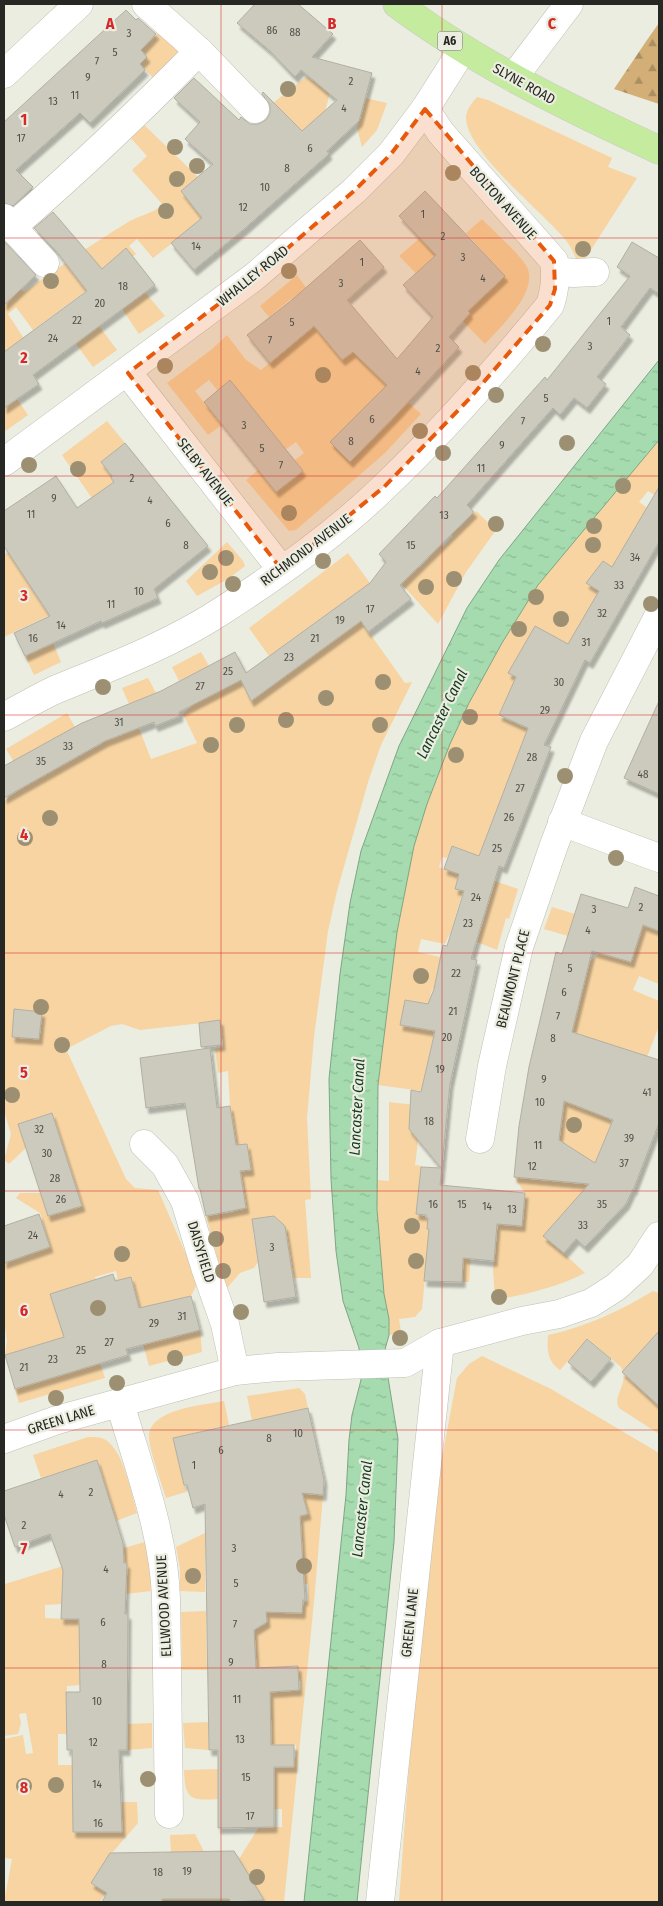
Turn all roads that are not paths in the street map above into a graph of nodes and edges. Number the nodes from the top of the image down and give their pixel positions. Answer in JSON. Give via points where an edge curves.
{"nodes":[{"id":1,"x":79,"y":4,"type":"edge"},
{"id":2,"x":146,"y":4,"type":"edge"},
{"id":3,"x":569,"y":4,"type":"edge"},
{"id":4,"x":401,"y":5,"type":"edge"},
{"id":5,"x":463,"y":49,"type":"junction"},
{"id":6,"x":199,"y":51,"type":"junction"},
{"id":7,"x":4,"y":74,"type":"edge"},
{"id":8,"x":513,"y":78,"type":"junction"},
{"id":9,"x":255,"y":109,"type":"dead end"},
{"id":10,"x":425,"y":109,"type":"junction"},
{"id":11,"x":659,"y":150,"type":"edge"},
{"id":12,"x":8,"y":223,"type":"edge"},
{"id":13,"x":44,"y":263,"type":"dead end"},
{"id":14,"x":556,"y":270,"type":"junction"},
{"id":15,"x":595,"y":272,"type":"dead end"},
{"id":16,"x":128,"y":373,"type":"junction"},
{"id":17,"x":4,"y":462,"type":"edge"},
{"id":18,"x":282,"y":570,"type":"junction"},
{"id":19,"x":659,"y":615,"type":"edge"},
{"id":20,"x":4,"y":718,"type":"edge"},
{"id":21,"x":562,"y":822,"type":"junction"},
{"id":22,"x":659,"y":858,"type":"edge"},
{"id":23,"x":480,"y":1139,"type":"dead end"},
{"id":24,"x":144,"y":1144,"type":"dead end"},
{"id":25,"x":659,"y":1236,"type":"edge"},
{"id":26,"x":440,"y":1343,"type":"junction"},
{"id":27,"x":235,"y":1371,"type":"junction"},
{"id":28,"x":120,"y":1403,"type":"junction"},
{"id":29,"x":4,"y":1439,"type":"edge"},
{"id":30,"x":169,"y":1814,"type":"dead end"},
{"id":31,"x":380,"y":1902,"type":"edge"}],
"edges":[{"from":1,"to":7,"type":"street"},
{"from":2,"to":6,"type":"street"},
{"from":3,"to":8,"type":"street"},
{"from":4,"to":5,"type":"main road","name":"SLYNE ROAD","number":"A6"},
{"from":5,"to":8,"type":"main road","name":"SLYNE ROAD","number":"A6"},
{"from":5,"to":10,"type":"street","name":"WHALLEY ROAD"},
{"from":6,"to":9,"type":"street"},
{"from":6,"to":12,"type":"street","via":[[135,115]]},
{"from":8,"to":11,"type":"main road","name":"SLYNE ROAD","number":"A6"},
{"from":10,"to":14,"type":"street","name":"BOLTON AVENUE","via":[[441,132],[554,261]]},
{"from":10,"to":16,"type":"street","name":"WHALLEY ROAD","via":[[391,154],[349,196],[254,277]]},
{"from":12,"to":13,"type":"street"},
{"from":14,"to":15,"type":"street"},
{"from":14,"to":18,"type":"street","name":"RICHMOND AVENUE","via":[[550,305],[470,398],[384,487]]},
{"from":16,"to":17,"type":"street","name":"WHALLEY ROAD"},
{"from":16,"to":18,"type":"street","name":"SELBY AVENUE"},
{"from":18,"to":20,"type":"street","name":"RICHMOND AVENUE","via":[[220,612],[158,647],[55,690]]},
{"from":19,"to":21,"type":"street","name":"BEAUMONT PLACE","via":[[594,741]]},
{"from":21,"to":22,"type":"street"},
{"from":21,"to":23,"type":"street","name":"BEAUMONT PLACE","via":[[519,947],[492,1066]]},
{"from":24,"to":27,"type":"street","name":"DAISYFIELD","via":[[165,1165],[185,1201],[224,1324]]},
{"from":25,"to":26,"type":"street","name":"GREEN LANE","via":[[640,1265],[616,1287],[591,1303]]},
{"from":26,"to":27,"type":"street","name":"GREEN LANE","via":[[405,1362]]},
{"from":26,"to":31,"type":"street","name":"GREEN LANE"},
{"from":27,"to":28,"type":"street","name":"GREEN LANE"},
{"from":28,"to":29,"type":"street","name":"GREEN LANE"},
{"from":28,"to":30,"type":"street","name":"ELLWOOD AVENUE","via":[[164,1564]]}]}
